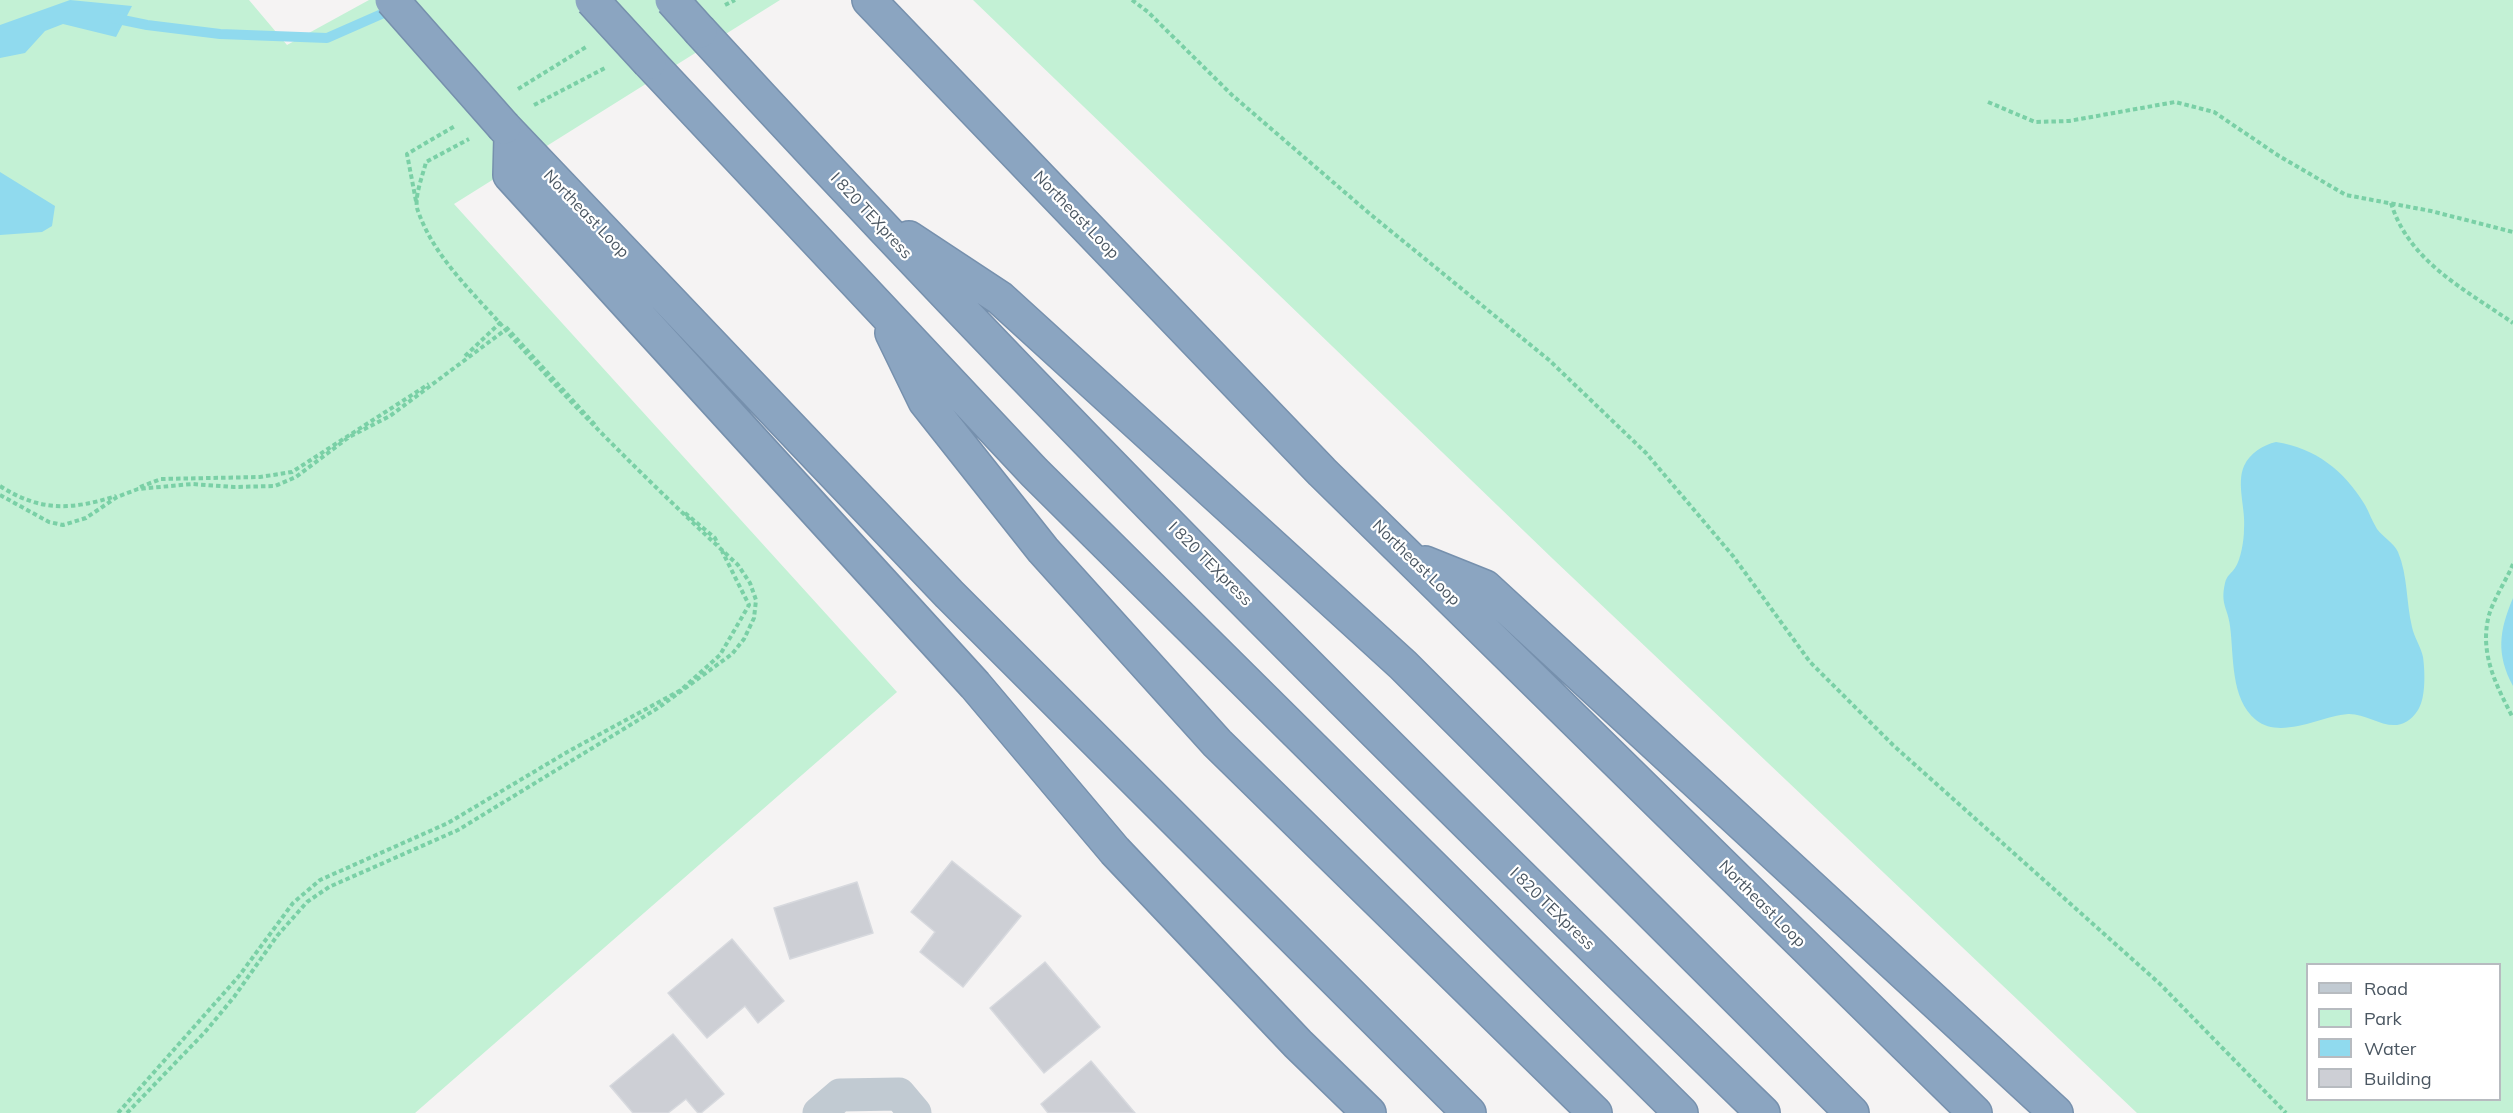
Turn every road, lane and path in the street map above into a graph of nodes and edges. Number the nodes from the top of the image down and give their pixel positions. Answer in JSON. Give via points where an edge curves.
{"nodes":[{"id":1,"x":392,"y":0,"type":"edge"},
{"id":2,"x":592,"y":0,"type":"edge"},
{"id":3,"x":672,"y":0,"type":"edge"},
{"id":4,"x":869,"y":0,"type":"edge"},
{"id":5,"x":1132,"y":0,"type":"edge"},
{"id":6,"x":594,"y":42,"type":"dead end"},
{"id":7,"x":509,"y":94,"type":"dead end"},
{"id":8,"x":1988,"y":102,"type":"dead end"},
{"id":9,"x":458,"y":124,"type":"dead end"},
{"id":10,"x":508,"y":132,"type":"junction"},
{"id":11,"x":2391,"y":203,"type":"junction"},
{"id":12,"x":861,"y":207,"type":"junction"},
{"id":13,"x":2513,"y":232,"type":"edge"},
{"id":14,"x":878,"y":304,"type":"junction"},
{"id":15,"x":501,"y":322,"type":"junction"},
{"id":16,"x":2513,"y":323,"type":"edge"},
{"id":17,"x":0,"y":486,"type":"edge"},
{"id":18,"x":0,"y":495,"type":"edge"},
{"id":19,"x":1411,"y":558,"type":"junction"},
{"id":20,"x":2513,"y":564,"type":"edge"},
{"id":21,"x":2513,"y":718,"type":"edge"},
{"id":22,"x":118,"y":1113,"type":"edge"},
{"id":23,"x":127,"y":1113,"type":"edge"},
{"id":24,"x":819,"y":1113,"type":"edge"},
{"id":25,"x":915,"y":1113,"type":"edge"},
{"id":26,"x":1368,"y":1113,"type":"edge"},
{"id":27,"x":1469,"y":1113,"type":"edge"},
{"id":28,"x":1595,"y":1113,"type":"edge"},
{"id":29,"x":1681,"y":1113,"type":"edge"},
{"id":30,"x":1762,"y":1113,"type":"edge"},
{"id":31,"x":1852,"y":1113,"type":"edge"},
{"id":32,"x":1975,"y":1113,"type":"edge"},
{"id":33,"x":2056,"y":1113,"type":"edge"},
{"id":34,"x":2286,"y":1113,"type":"edge"}],
"edges":[{"from":1,"to":10,"type":"highway","name":"Northeast Loop","bridge":true},
{"from":2,"to":14,"type":"highway","bridge":true},
{"from":3,"to":12,"type":"highway","name":"I 820 TEXpress","bridge":true},
{"from":4,"to":19,"type":"highway","name":"Northeast Loop","via":[[1322,472]]},
{"from":5,"to":34,"type":"path","via":[[1284,140],[1550,360],[1638,446],[1732,556],[1810,662],[1893,745],[2159,983]]},
{"from":6,"to":7,"type":"path"},
{"from":8,"to":11,"type":"path","via":[[2034,122],[2068,121],[2175,102],[2214,112],[2346,195]]},
{"from":9,"to":15,"type":"path","via":[[407,154],[421,221],[453,267]]},
{"from":10,"to":26,"type":"highway","via":[[510,175],[975,685],[1115,851]]},
{"from":10,"to":27,"type":"highway","name":"Northeast Loop","via":[[949,594]]},
{"from":11,"to":13,"type":"path"},
{"from":11,"to":16,"type":"path","via":[[2396,220],[2415,248],[2441,275]]},
{"from":12,"to":30,"type":"highway","name":"I 820 TEXpress","via":[[1507,865]]},
{"from":12,"to":31,"type":"highway","via":[[1000,298],[1181,462],[1403,665]]},
{"from":14,"to":28,"type":"highway","via":[[925,402],[1051,558],[1217,743]]},
{"from":14,"to":29,"type":"highway","via":[[1034,472]]},
{"from":15,"to":17,"type":"path","via":[[429,384],[292,472],[260,477],[161,479],[84,507],[51,506],[14,495]]},
{"from":15,"to":22,"type":"path","via":[[618,451],[715,538],[749,605],[720,655],[681,690],[448,823],[320,880],[293,903],[239,976]]},
{"from":18,"to":23,"type":"path","via":[[49,522],[63,525],[86,518],[117,497],[138,489],[192,484],[274,486],[296,477],[349,437],[390,416],[505,330],[590,424],[738,566],[756,600],[754,618],[744,639],[732,654],[686,690],[458,830],[329,887],[307,902],[205,1032]]},
{"from":19,"to":32,"type":"highway","name":"Northeast Loop"},
{"from":19,"to":33,"type":"highway","via":[[1485,587]]},
{"from":20,"to":21,"type":"path","via":[[2489,614],[2485,643],[2494,683]]},
{"from":24,"to":25,"type":"street","via":[[840,1095],[882,1094],[898,1094]]}]}
